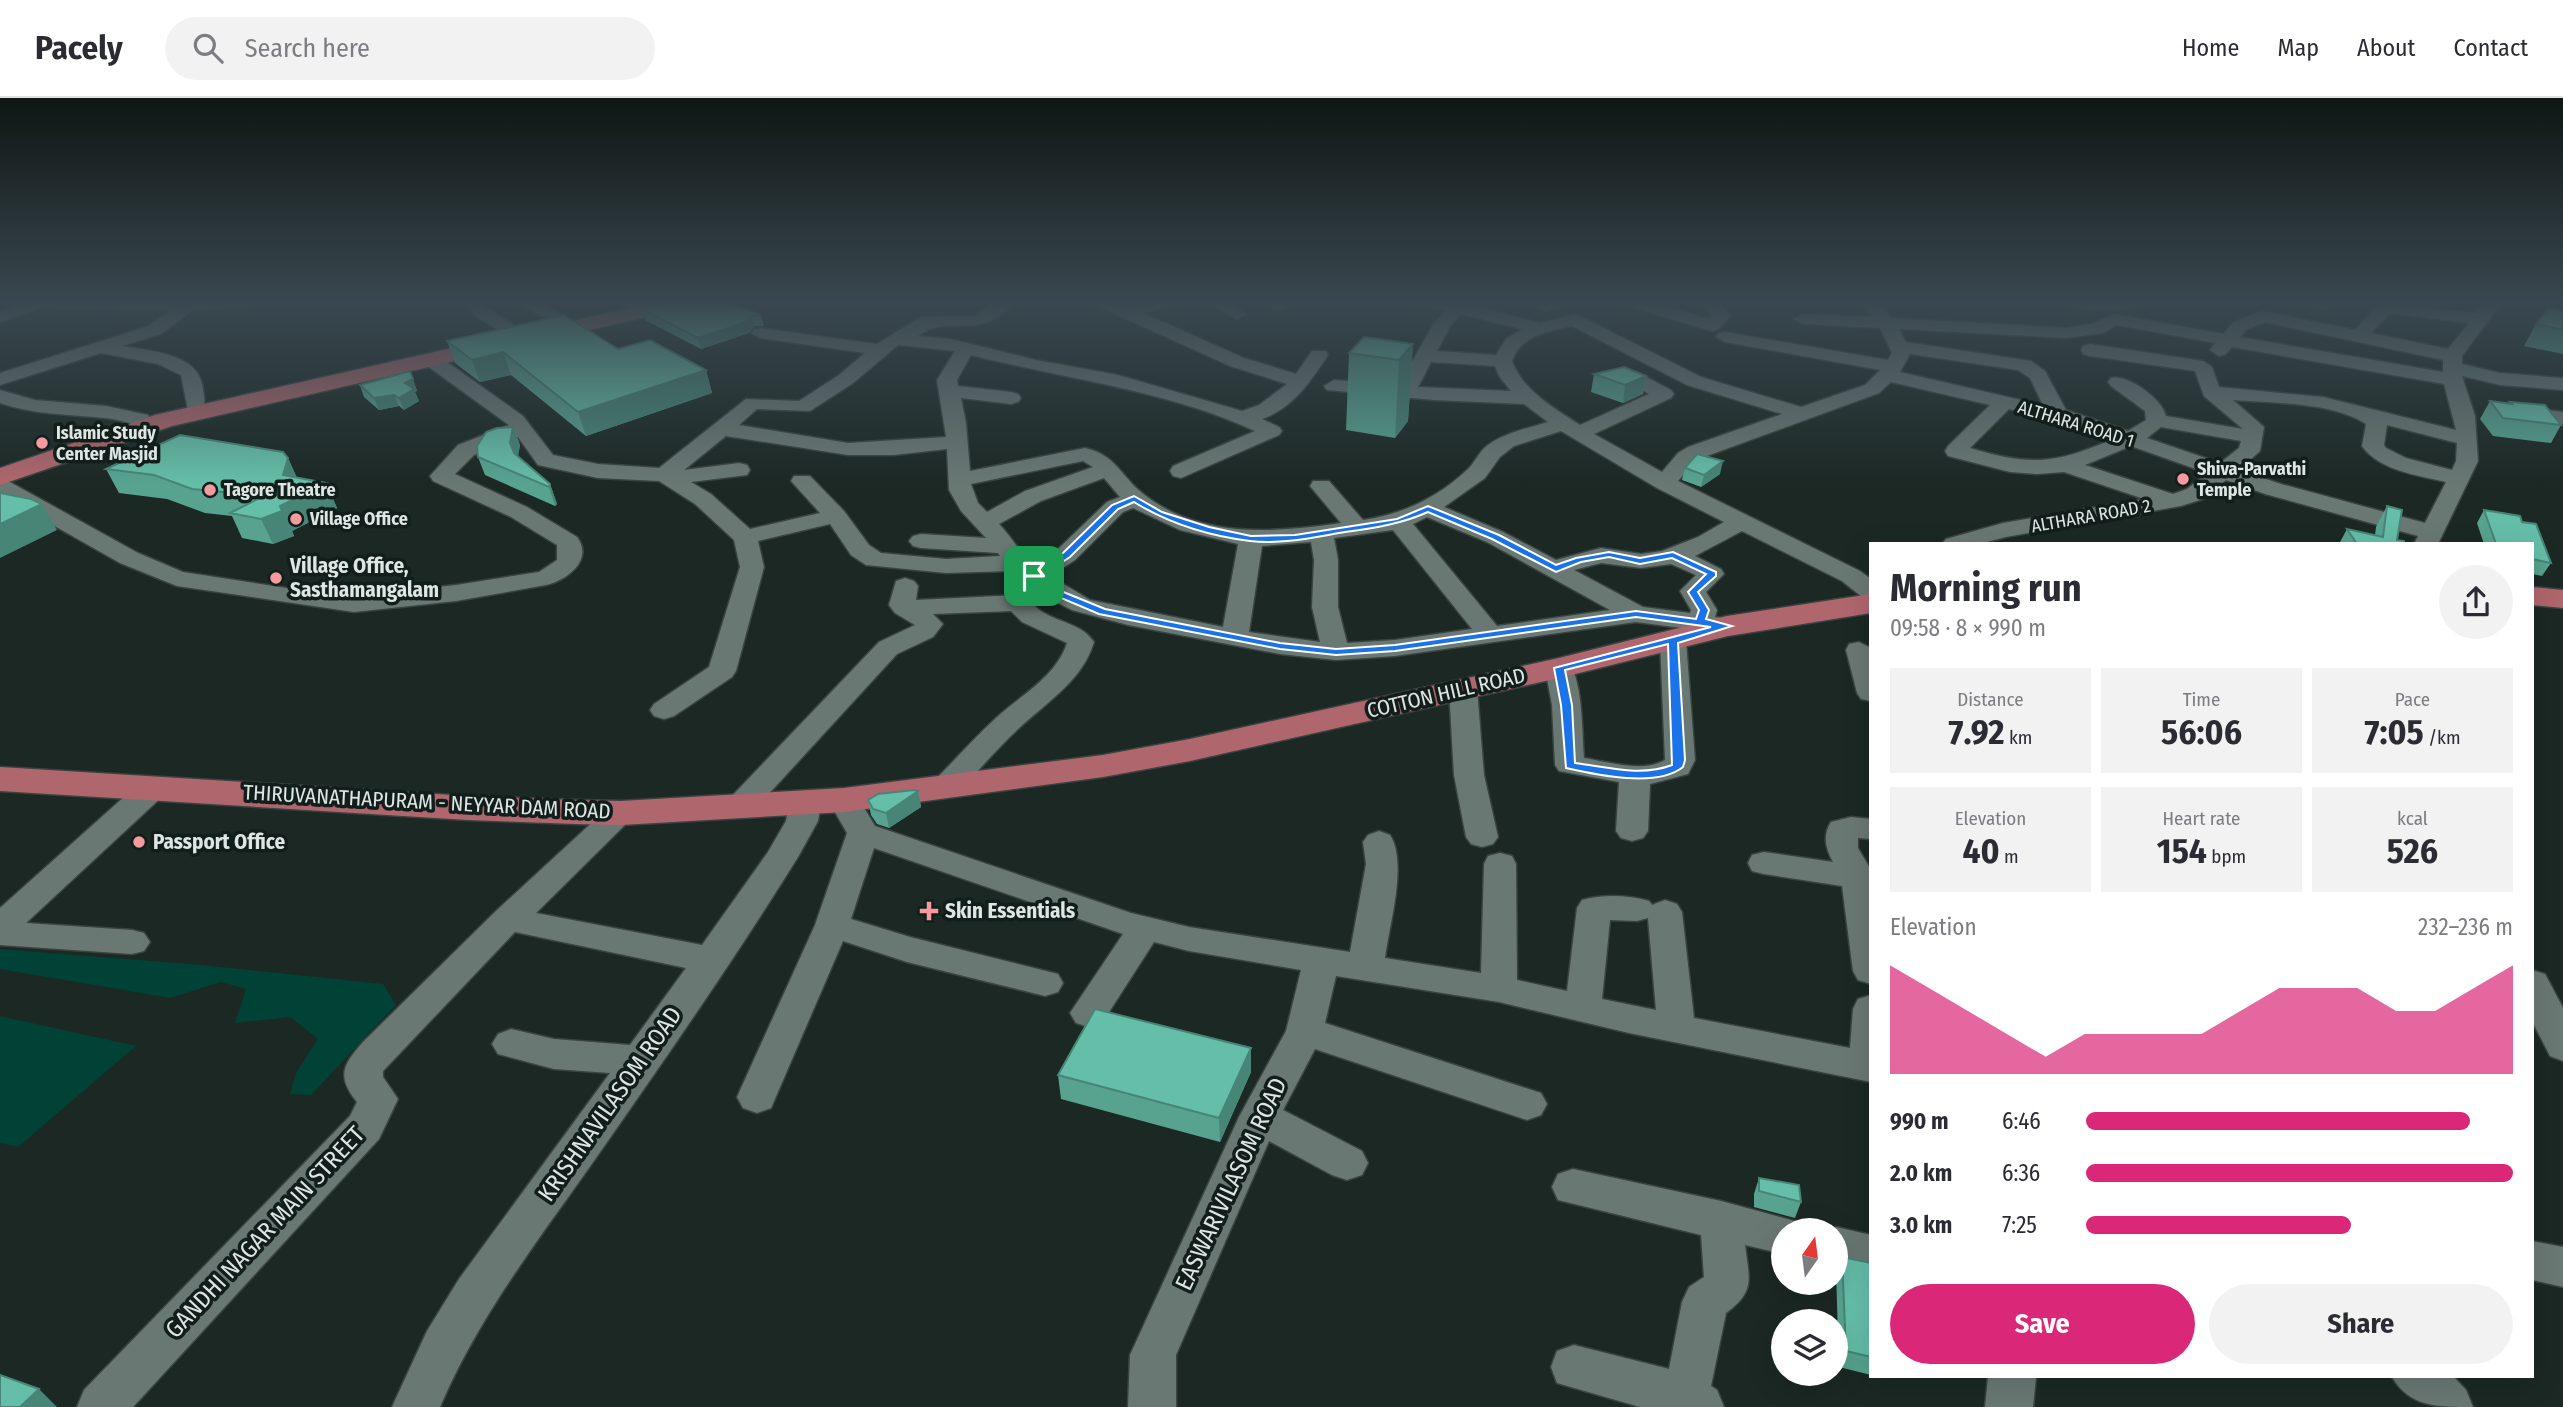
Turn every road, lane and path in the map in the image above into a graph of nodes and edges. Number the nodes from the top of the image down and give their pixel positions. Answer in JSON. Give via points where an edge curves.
{"nodes":[{"id":1,"x":59,"y":362,"type":"edge"},
{"id":2,"x":169,"y":362,"type":"edge"},
{"id":3,"x":396,"y":362,"type":"edge"},
{"id":4,"x":428,"y":362,"type":"edge"},
{"id":5,"x":434,"y":362,"type":"edge"},
{"id":6,"x":866,"y":362,"type":"edge"},
{"id":7,"x":956,"y":362,"type":"edge"},
{"id":8,"x":1028,"y":362,"type":"edge"},
{"id":9,"x":1237,"y":362,"type":"edge"},
{"id":10,"x":1314,"y":362,"type":"edge"},
{"id":11,"x":1422,"y":362,"type":"edge"},
{"id":12,"x":1503,"y":362,"type":"edge"},
{"id":13,"x":1657,"y":362,"type":"edge"},
{"id":14,"x":1689,"y":362,"type":"edge"},
{"id":15,"x":1876,"y":362,"type":"edge"},
{"id":16,"x":2170,"y":362,"type":"edge"},
{"id":17,"x":2208,"y":362,"type":"edge"},
{"id":18,"x":2342,"y":362,"type":"edge"},
{"id":19,"x":2435,"y":362,"type":"edge"},
{"id":20,"x":2456,"y":362,"type":"edge"},
{"id":21,"x":1893,"y":365,"type":"junction"},
{"id":22,"x":2203,"y":367,"type":"junction"},
{"id":23,"x":1669,"y":368,"type":"junction"},
{"id":24,"x":2453,"y":368,"type":"junction"},
{"id":25,"x":1630,"y":376,"type":"edge"},
{"id":26,"x":0,"y":379,"type":"edge"},
{"id":27,"x":1748,"y":379,"type":"dead end"},
{"id":28,"x":1964,"y":380,"type":"dead end"},
{"id":29,"x":1300,"y":382,"type":"junction"},
{"id":30,"x":2118,"y":382,"type":"dead end"},
{"id":31,"x":2563,"y":384,"type":"edge"},
{"id":32,"x":1334,"y":386,"type":"dead end"},
{"id":33,"x":948,"y":391,"type":"junction"},
{"id":34,"x":1405,"y":392,"type":"junction"},
{"id":35,"x":1729,"y":392,"type":"junction"},
{"id":36,"x":2211,"y":392,"type":"junction"},
{"id":37,"x":0,"y":396,"type":"edge"},
{"id":38,"x":1530,"y":397,"type":"junction"},
{"id":39,"x":1012,"y":398,"type":"dead end"},
{"id":40,"x":2004,"y":402,"type":"junction"},
{"id":41,"x":195,"y":406,"type":"junction"},
{"id":42,"x":2461,"y":406,"type":"junction"},
{"id":43,"x":2058,"y":414,"type":"junction"},
{"id":44,"x":2366,"y":414,"type":"junction"},
{"id":45,"x":1805,"y":415,"type":"junction"},
{"id":46,"x":1241,"y":417,"type":"junction"},
{"id":47,"x":2563,"y":418,"type":"edge"},
{"id":48,"x":141,"y":419,"type":"junction"},
{"id":49,"x":2156,"y":420,"type":"junction"},
{"id":50,"x":523,"y":427,"type":"junction"},
{"id":51,"x":721,"y":429,"type":"junction"},
{"id":52,"x":1569,"y":429,"type":"junction"},
{"id":53,"x":2252,"y":437,"type":"junction"},
{"id":54,"x":2127,"y":439,"type":"junction"},
{"id":55,"x":2468,"y":439,"type":"junction"},
{"id":56,"x":956,"y":442,"type":"junction"},
{"id":57,"x":2065,"y":465,"type":"junction"},
{"id":58,"x":0,"y":467,"type":"edge"},
{"id":59,"x":1110,"y":469,"type":"junction"},
{"id":60,"x":739,"y":470,"type":"dead end"},
{"id":61,"x":1181,"y":471,"type":"dead end"},
{"id":62,"x":2222,"y":473,"type":"junction"},
{"id":63,"x":666,"y":476,"type":"junction"},
{"id":64,"x":0,"y":477,"type":"edge"},
{"id":65,"x":2456,"y":478,"type":"junction"},
{"id":66,"x":959,"y":480,"type":"junction"},
{"id":67,"x":802,"y":481,"type":"dead end"},
{"id":68,"x":1665,"y":482,"type":"junction"},
{"id":69,"x":0,"y":486,"type":"edge"},
{"id":70,"x":1321,"y":486,"type":"dead end"},
{"id":71,"x":1134,"y":499,"type":"junction"},
{"id":72,"x":2173,"y":501,"type":"junction"},
{"id":73,"x":1428,"y":509,"type":"junction"},
{"id":74,"x":836,"y":516,"type":"junction"},
{"id":75,"x":1279,"y":516,"type":"dead end"},
{"id":76,"x":1741,"y":521,"type":"junction"},
{"id":77,"x":985,"y":522,"type":"junction"},
{"id":78,"x":1399,"y":522,"type":"junction"},
{"id":79,"x":1356,"y":527,"type":"junction"},
{"id":80,"x":1321,"y":534,"type":"junction"},
{"id":81,"x":745,"y":537,"type":"junction"},
{"id":82,"x":1259,"y":538,"type":"junction"},
{"id":83,"x":2428,"y":538,"type":"edge"},
{"id":84,"x":921,"y":541,"type":"dead end"},
{"id":85,"x":1961,"y":542,"type":"edge"},
{"id":86,"x":1673,"y":555,"type":"junction"},
{"id":87,"x":1019,"y":562,"type":"junction"},
{"id":88,"x":1556,"y":569,"type":"junction"},
{"id":89,"x":1866,"y":585,"type":"edge"},
{"id":90,"x":2534,"y":596,"type":"edge"},
{"id":91,"x":2563,"y":598,"type":"edge"},
{"id":92,"x":1636,"y":614,"type":"junction"},
{"id":93,"x":1713,"y":624,"type":"junction"},
{"id":94,"x":1489,"y":633,"type":"junction"},
{"id":95,"x":1235,"y":636,"type":"junction"},
{"id":96,"x":1673,"y":641,"type":"junction"},
{"id":97,"x":1859,"y":650,"type":"dead end"},
{"id":98,"x":1336,"y":652,"type":"junction"},
{"id":99,"x":1559,"y":668,"type":"junction"},
{"id":100,"x":1869,"y":686,"type":"edge"},
{"id":101,"x":1463,"y":689,"type":"junction"},
{"id":102,"x":664,"y":710,"type":"dead end"},
{"id":103,"x":1103,"y":766,"type":"joint"},
{"id":104,"x":1635,"y":775,"type":"junction"},
{"id":105,"x":0,"y":779,"type":"edge"},
{"id":106,"x":154,"y":786,"type":"junction"},
{"id":107,"x":945,"y":788,"type":"junction"},
{"id":108,"x":844,"y":800,"type":"junction"},
{"id":109,"x":805,"y":803,"type":"junction"},
{"id":110,"x":742,"y":804,"type":"junction"},
{"id":111,"x":621,"y":813,"type":"junction"},
{"id":112,"x":1869,"y":829,"type":"edge"},
{"id":113,"x":1632,"y":831,"type":"dead end"},
{"id":114,"x":863,"y":832,"type":"junction"},
{"id":115,"x":1379,"y":842,"type":"dead end"},
{"id":116,"x":1764,"y":863,"type":"dead end"},
{"id":117,"x":1858,"y":877,"type":"junction"},
{"id":118,"x":1866,"y":916,"type":"edge"},
{"id":119,"x":508,"y":919,"type":"junction"},
{"id":120,"x":832,"y":925,"type":"junction"},
{"id":121,"x":0,"y":927,"type":"edge"},
{"id":122,"x":1145,"y":928,"type":"junction"},
{"id":123,"x":0,"y":933,"type":"edge"},
{"id":124,"x":132,"y":942,"type":"dead end"},
{"id":125,"x":1869,"y":949,"type":"edge"},
{"id":126,"x":711,"y":960,"type":"junction"},
{"id":127,"x":1321,"y":962,"type":"junction"},
{"id":128,"x":1365,"y":969,"type":"junction"},
{"id":129,"x":1045,"y":984,"type":"dead end"},
{"id":130,"x":2534,"y":987,"type":"edge"},
{"id":131,"x":1499,"y":989,"type":"junction"},
{"id":132,"x":1583,"y":1008,"type":"junction"},
{"id":133,"x":1089,"y":1013,"type":"edge"},
{"id":134,"x":1676,"y":1027,"type":"junction"},
{"id":135,"x":1305,"y":1031,"type":"junction"},
{"id":136,"x":511,"y":1044,"type":"dead end"},
{"id":137,"x":2563,"y":1046,"type":"edge"},
{"id":138,"x":640,"y":1061,"type":"junction"},
{"id":139,"x":1869,"y":1067,"type":"edge"},
{"id":140,"x":757,"y":1097,"type":"dead end"},
{"id":141,"x":1527,"y":1104,"type":"dead end"},
{"id":142,"x":1259,"y":1117,"type":"junction"},
{"id":143,"x":1347,"y":1163,"type":"dead end"},
{"id":144,"x":1573,"y":1187,"type":"dead end"},
{"id":145,"x":1721,"y":1220,"type":"junction"},
{"id":146,"x":1771,"y":1231,"type":"edge"},
{"id":147,"x":1848,"y":1249,"type":"edge"},
{"id":148,"x":1869,"y":1254,"type":"edge"},
{"id":149,"x":2534,"y":1260,"type":"edge"},
{"id":150,"x":2563,"y":1267,"type":"edge"},
{"id":151,"x":1574,"y":1367,"type":"dead end"},
{"id":152,"x":2012,"y":1378,"type":"edge"},
{"id":153,"x":2417,"y":1378,"type":"edge"},
{"id":154,"x":1693,"y":1402,"type":"edge"},
{"id":155,"x":1144,"y":1406,"type":"edge"},
{"id":156,"x":101,"y":1407,"type":"edge"},
{"id":157,"x":416,"y":1407,"type":"edge"},
{"id":158,"x":2009,"y":1407,"type":"edge"},
{"id":159,"x":2449,"y":1407,"type":"edge"}],
"edges":[{"from":1,"to":26,"type":"street"},
{"from":2,"to":41,"type":"street","via":[[189,372]]},
{"from":3,"to":41,"type":"main road"},
{"from":4,"to":64,"type":"main road","via":[[164,420]]},
{"from":5,"to":50,"type":"street"},
{"from":6,"to":51,"type":"street","via":[[803,407],[752,403]]},
{"from":7,"to":33,"type":"street","via":[[947,380]]},
{"from":8,"to":46,"type":"street","via":[[1118,381]]},
{"from":9,"to":29,"type":"street"},
{"from":10,"to":29,"type":"street"},
{"from":11,"to":34,"type":"street"},
{"from":12,"to":38,"type":"street","via":[[1509,376]]},
{"from":13,"to":23,"type":"street"},
{"from":14,"to":23,"type":"street"},
{"from":15,"to":21,"type":"street"},
{"from":16,"to":22,"type":"street"},
{"from":17,"to":22,"type":"street"},
{"from":18,"to":24,"type":"street"},
{"from":19,"to":24,"type":"street"},
{"from":20,"to":24,"type":"street"},
{"from":21,"to":28,"type":"street"},
{"from":21,"to":40,"type":"street","name":"ALTHARA ROAD 1"},
{"from":21,"to":43,"type":"street","via":[[2024,365],[2038,375]]},
{"from":21,"to":45,"type":"street","via":[[1872,389]]},
{"from":22,"to":36,"type":"street"},
{"from":23,"to":35,"type":"street"},
{"from":24,"to":31,"type":"street","via":[[2500,379]]},
{"from":24,"to":42,"type":"street"},
{"from":25,"to":52,"type":"street","via":[[1664,394]]},
{"from":27,"to":35,"type":"street"},
{"from":29,"to":46,"type":"street","via":[[1277,403]]},
{"from":30,"to":49,"type":"street","via":[[2154,408]]},
{"from":32,"to":34,"type":"street"},
{"from":33,"to":39,"type":"street"},
{"from":33,"to":56,"type":"street"},
{"from":34,"to":38,"type":"street"},
{"from":35,"to":45,"type":"street"},
{"from":36,"to":44,"type":"street","via":[[2306,401]]},
{"from":36,"to":53,"type":"street","via":[[2254,427]]},
{"from":37,"to":48,"type":"street","via":[[30,406],[113,411]]},
{"from":38,"to":52,"type":"street"},
{"from":40,"to":43,"type":"street","name":"ALTHARA ROAD 1"},
{"from":40,"to":57,"type":"street","via":[[1956,452],[2021,468]]},
{"from":41,"to":48,"type":"main road"},
{"from":42,"to":47,"type":"street"},
{"from":42,"to":55,"type":"street"},
{"from":43,"to":54,"type":"street","name":"ALTHARA ROAD 1"},
{"from":44,"to":55,"type":"street"},
{"from":44,"to":65,"type":"street","via":[[2378,428],[2372,446],[2375,450],[2394,461]]},
{"from":45,"to":68,"type":"street","via":[[1696,452]]},
{"from":46,"to":61,"type":"street","via":[[1272,431]]},
{"from":48,"to":58,"type":"main road"},
{"from":49,"to":53,"type":"street"},
{"from":49,"to":54,"type":"street"},
{"from":50,"to":63,"type":"street","via":[[546,460],[598,471]]},
{"from":50,"to":69,"type":"street","via":[[466,450],[441,476],[519,512],[569,542],[569,563],[546,578],[456,593],[354,604],[177,579],[129,558]]},
{"from":51,"to":56,"type":"street","via":[[856,450]]},
{"from":51,"to":63,"type":"street"},
{"from":52,"to":68,"type":"street"},
{"from":52,"to":73,"type":"street","via":[[1507,442]]},
{"from":53,"to":62,"type":"street","name":"ALTHARA ROAD 2","via":[[2249,451]]},
{"from":54,"to":57,"type":"street"},
{"from":54,"to":62,"type":"street","name":"ALTHARA ROAD 1"},
{"from":55,"to":65,"type":"street","via":[[2467,461]]},
{"from":56,"to":66,"type":"street"},
{"from":57,"to":72,"type":"street"},
{"from":59,"to":66,"type":"street","via":[[1093,457],[1076,454]]},
{"from":59,"to":71,"type":"street"},
{"from":59,"to":77,"type":"street","via":[[1033,496]]},
{"from":60,"to":63,"type":"street"},
{"from":62,"to":72,"type":"street","name":"ALTHARA ROAD 2","via":[[2195,494]]},
{"from":62,"to":83,"type":"street","name":"ALTHARA ROAD 1"},
{"from":63,"to":81,"type":"street","via":[[703,499]]},
{"from":65,"to":83,"type":"street"},
{"from":66,"to":77,"type":"street","via":[[969,506]]},
{"from":67,"to":74,"type":"street"},
{"from":68,"to":76,"type":"street"},
{"from":70,"to":79,"type":"street"},
{"from":71,"to":82,"type":"street","via":[[1159,514],[1207,529]]},
{"from":71,"to":87,"type":"street","via":[[1115,507],[1066,555]]},
{"from":72,"to":85,"type":"street","name":"ALTHARA ROAD 2","via":[[2003,530]]},
{"from":73,"to":78,"type":"street"},
{"from":73,"to":88,"type":"street"},
{"from":74,"to":81,"type":"street"},
{"from":74,"to":87,"type":"street","via":[[860,550],[875,560],[946,566]]},
{"from":75,"to":82,"type":"street"},
{"from":76,"to":86,"type":"street","via":[[1720,536]]},
{"from":76,"to":89,"type":"street"},
{"from":77,"to":87,"type":"street"},
{"from":78,"to":79,"type":"street"},
{"from":78,"to":94,"type":"street"},
{"from":79,"to":80,"type":"street"},
{"from":80,"to":82,"type":"street"},
{"from":80,"to":98,"type":"street","via":[[1326,560],[1325,607]]},
{"from":81,"to":102,"type":"street","via":[[752,567],[722,671]]},
{"from":82,"to":95,"type":"street"},
{"from":84,"to":87,"type":"street"},
{"from":86,"to":88,"type":"street","via":[[1640,561],[1609,555]]},
{"from":86,"to":93,"type":"street","via":[[1713,574],[1693,592]]},
{"from":87,"to":95,"type":"street","via":[[1058,593],[1102,612]]},
{"from":88,"to":92,"type":"street"},
{"from":89,"to":93,"type":"main road","name":"COTTON HILL ROAD"},
{"from":90,"to":91,"type":"main road"},
{"from":92,"to":93,"type":"street"},
{"from":92,"to":94,"type":"street"},
{"from":93,"to":96,"type":"main road","name":"COTTON HILL ROAD"},
{"from":94,"to":98,"type":"street"},
{"from":95,"to":98,"type":"street"},
{"from":96,"to":99,"type":"main road","name":"COTTON HILL ROAD"},
{"from":96,"to":104,"type":"street","via":[[1679,760],[1677,767],[1658,774]]},
{"from":97,"to":100,"type":"street"},
{"from":99,"to":101,"type":"main road","name":"COTTON HILL ROAD"},
{"from":99,"to":104,"type":"street","via":[[1570,765]]},
{"from":101,"to":103,"type":"main road","name":"COTTON HILL ROAD"},
{"from":101,"to":131,"type":"street","via":[[1469,775],[1491,850]]},
{"from":103,"to":107,"type":"main road","name":"THIRUVANATHAPURAM - NEYYAR DAM ROAD"},
{"from":104,"to":113,"type":"street"},
{"from":105,"to":106,"type":"main road","name":"THIRUVANATHAPURAM - NEYYAR DAM ROAD"},
{"from":106,"to":111,"type":"main road","name":"THIRUVANATHAPURAM - NEYYAR DAM ROAD","via":[[468,808]]},
{"from":106,"to":121,"type":"street"},
{"from":107,"to":108,"type":"main road","name":"THIRUVANATHAPURAM - NEYYAR DAM ROAD"},
{"from":107,"to":110,"type":"street","via":[[1074,660],[1081,642],[1076,636],[1031,616],[1018,603],[904,597],[930,624],[888,648]]},
{"from":108,"to":109,"type":"main road","name":"THIRUVANATHAPURAM - NEYYAR DAM ROAD"},
{"from":108,"to":114,"type":"street"},
{"from":109,"to":110,"type":"main road","name":"THIRUVANATHAPURAM - NEYYAR DAM ROAD"},
{"from":109,"to":126,"type":"street","name":"KRISHNAVILASOM ROAD","via":[[793,839]]},
{"from":110,"to":111,"type":"main road","name":"THIRUVANATHAPURAM - NEYYAR DAM ROAD"},
{"from":111,"to":119,"type":"street","name":"GANDHI NAGAR MAIN STREET"},
{"from":112,"to":117,"type":"street","via":[[1842,829],[1842,848]]},
{"from":114,"to":120,"type":"street"},
{"from":114,"to":122,"type":"street"},
{"from":115,"to":128,"type":"street","via":[[1382,864]]},
{"from":116,"to":117,"type":"street"},
{"from":117,"to":118,"type":"street"},
{"from":118,"to":125,"type":"street"},
{"from":119,"to":126,"type":"street"},
{"from":119,"to":156,"type":"street","name":"GANDHI NAGAR MAIN STREET","via":[[395,1030],[364,1067],[363,1081],[377,1099],[365,1127]]},
{"from":120,"to":129,"type":"street"},
{"from":120,"to":140,"type":"street"},
{"from":122,"to":127,"type":"street"},
{"from":122,"to":133,"type":"street"},
{"from":123,"to":124,"type":"street"},
{"from":126,"to":138,"type":"street","name":"KRISHNAVILASOM ROAD"},
{"from":127,"to":128,"type":"street"},
{"from":127,"to":135,"type":"street","name":"EASWARIVILASOM ROAD"},
{"from":128,"to":131,"type":"street"},
{"from":130,"to":137,"type":"street"},
{"from":131,"to":132,"type":"street"},
{"from":132,"to":134,"type":"street"},
{"from":132,"to":134,"type":"street","via":[[1594,908],[1651,911]]},
{"from":134,"to":139,"type":"street"},
{"from":135,"to":141,"type":"street"},
{"from":135,"to":142,"type":"street","name":"EASWARIVILASOM ROAD"},
{"from":136,"to":138,"type":"street","via":[[554,1054]]},
{"from":138,"to":157,"type":"street","name":"KRISHNAVILASOM ROAD","via":[[475,1293],[443,1346]]},
{"from":142,"to":143,"type":"street"},
{"from":142,"to":155,"type":"street","name":"EASWARIVILASOM ROAD","via":[[1153,1355]]},
{"from":144,"to":145,"type":"street"},
{"from":145,"to":146,"type":"street"},
{"from":145,"to":154,"type":"street","via":[[1727,1286],[1705,1302]]},
{"from":147,"to":148,"type":"street"},
{"from":149,"to":150,"type":"street"},
{"from":151,"to":154,"type":"street"},
{"from":152,"to":158,"type":"street"},
{"from":153,"to":159,"type":"street"}]}
